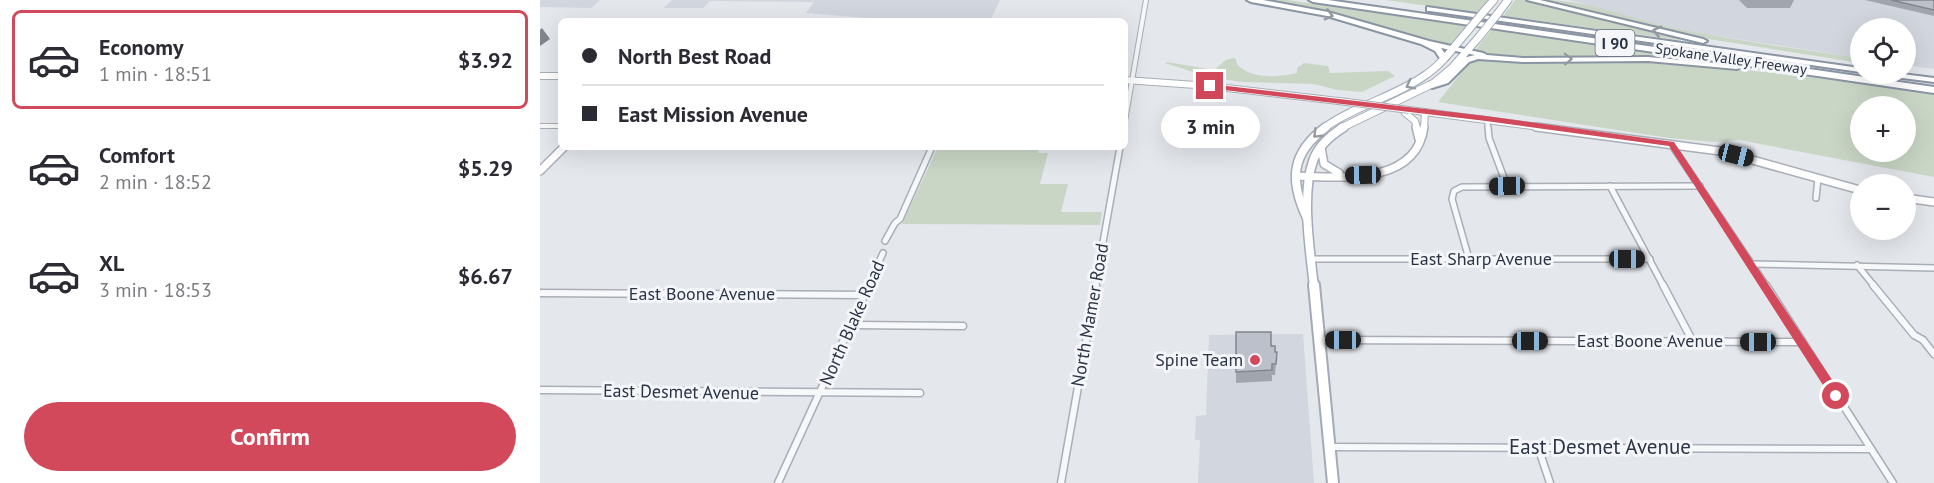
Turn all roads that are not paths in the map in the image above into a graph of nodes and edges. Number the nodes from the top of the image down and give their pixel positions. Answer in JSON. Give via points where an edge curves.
{"nodes":[{"id":1,"x":1146,"y":0,"type":"edge"},
{"id":2,"x":1251,"y":0,"type":"edge"},
{"id":3,"x":1313,"y":0,"type":"edge"},
{"id":4,"x":1362,"y":0,"type":"edge"},
{"id":5,"x":1494,"y":0,"type":"edge"},
{"id":6,"x":1508,"y":0,"type":"edge"},
{"id":7,"x":1534,"y":1,"type":"edge"},
{"id":8,"x":1424,"y":42,"type":"junction"},
{"id":9,"x":1453,"y":47,"type":"junction"},
{"id":10,"x":1467,"y":51,"type":"junction"},
{"id":11,"x":1444,"y":58,"type":"junction"},
{"id":12,"x":1509,"y":59,"type":"junction"},
{"id":13,"x":1850,"y":63,"type":"edge"},
{"id":14,"x":1850,"y":69,"type":"edge"},
{"id":15,"x":1916,"y":75,"type":"edge"},
{"id":16,"x":540,"y":76,"type":"edge"},
{"id":17,"x":558,"y":76,"type":"edge"},
{"id":18,"x":1916,"y":77,"type":"edge"},
{"id":19,"x":1934,"y":79,"type":"edge"},
{"id":20,"x":1129,"y":81,"type":"edge"},
{"id":21,"x":1432,"y":85,"type":"junction"},
{"id":22,"x":1916,"y":87,"type":"junction"},
{"id":23,"x":1934,"y":90,"type":"edge"},
{"id":24,"x":1407,"y":111,"type":"junction"},
{"id":25,"x":1425,"y":112,"type":"junction"},
{"id":26,"x":1451,"y":115,"type":"junction"},
{"id":27,"x":1486,"y":119,"type":"junction"},
{"id":28,"x":540,"y":126,"type":"edge"},
{"id":29,"x":558,"y":126,"type":"edge"},
{"id":30,"x":1423,"y":130,"type":"junction"},
{"id":31,"x":1420,"y":143,"type":"junction"},
{"id":32,"x":1671,"y":144,"type":"junction"},
{"id":33,"x":1321,"y":147,"type":"junction"},
{"id":34,"x":561,"y":150,"type":"edge"},
{"id":35,"x":931,"y":150,"type":"edge"},
{"id":36,"x":1119,"y":150,"type":"edge"},
{"id":37,"x":540,"y":171,"type":"edge"},
{"id":38,"x":1296,"y":176,"type":"junction"},
{"id":39,"x":1308,"y":176,"type":"junction"},
{"id":40,"x":1349,"y":176,"type":"junction"},
{"id":41,"x":1818,"y":178,"type":"junction"},
{"id":42,"x":1507,"y":186,"type":"junction"},
{"id":43,"x":1610,"y":186,"type":"junction"},
{"id":44,"x":1700,"y":186,"type":"junction"},
{"id":45,"x":1850,"y":187,"type":"edge"},
{"id":46,"x":1454,"y":191,"type":"joint"},
{"id":47,"x":1816,"y":198,"type":"dead end"},
{"id":48,"x":1916,"y":200,"type":"edge"},
{"id":49,"x":1934,"y":202,"type":"edge"},
{"id":50,"x":1307,"y":218,"type":"junction"},
{"id":51,"x":885,"y":241,"type":"dead end"},
{"id":52,"x":883,"y":253,"type":"dead end"},
{"id":53,"x":1311,"y":259,"type":"junction"},
{"id":54,"x":1468,"y":259,"type":"junction"},
{"id":55,"x":1650,"y":259,"type":"junction"},
{"id":56,"x":1752,"y":264,"type":"junction"},
{"id":57,"x":1857,"y":265,"type":"junction"},
{"id":58,"x":1934,"y":268,"type":"edge"},
{"id":59,"x":540,"y":293,"type":"edge"},
{"id":60,"x":865,"y":295,"type":"junction"},
{"id":61,"x":852,"y":325,"type":"junction"},
{"id":62,"x":963,"y":326,"type":"dead end"},
{"id":63,"x":1319,"y":340,"type":"junction"},
{"id":64,"x":1694,"y":342,"type":"junction"},
{"id":65,"x":1802,"y":342,"type":"junction"},
{"id":66,"x":1934,"y":354,"type":"edge"},
{"id":67,"x":540,"y":390,"type":"edge"},
{"id":68,"x":821,"y":393,"type":"junction"},
{"id":69,"x":920,"y":393,"type":"dead end"},
{"id":70,"x":1329,"y":447,"type":"junction"},
{"id":71,"x":1539,"y":447,"type":"junction"},
{"id":72,"x":1870,"y":449,"type":"junction"},
{"id":73,"x":778,"y":483,"type":"edge"},
{"id":74,"x":1060,"y":483,"type":"edge"},
{"id":75,"x":1333,"y":483,"type":"edge"},
{"id":76,"x":1550,"y":483,"type":"edge"},
{"id":77,"x":1893,"y":483,"type":"edge"}],
"edges":[{"from":1,"to":20,"type":"street"},
{"from":2,"to":8,"type":"highway","one_way":true,"via":[[1328,14]]},
{"from":3,"to":22,"type":"highway","name":"Spokane Valley Freeway","number":"I 90"},
{"from":4,"to":14,"type":"highway","name":"Spokane Valley Freeway","number":"I 90"},
{"from":5,"to":9,"type":"main road","bridge":true},
{"from":6,"to":10,"type":"main road","bridge":true},
{"from":13,"to":7,"type":"highway","one_way":true,"via":[[1680,36]]},
{"from":8,"to":9,"type":"highway"},
{"from":8,"to":11,"type":"highway"},
{"from":9,"to":10,"type":"highway"},
{"from":9,"to":11,"type":"main road"},
{"from":10,"to":12,"type":"highway"},
{"from":10,"to":21,"type":"main road"},
{"from":11,"to":38,"type":"main road","one_way":true,"via":[[1415,82],[1324,127],[1306,146]]},
{"from":12,"to":21,"type":"highway","via":[[1466,60],[1445,81]]},
{"from":12,"to":22,"type":"highway","one_way":true,"via":[[1670,60]]},
{"from":15,"to":19,"type":"highway"},
{"from":16,"to":17,"type":"street"},
{"from":18,"to":19,"type":"highway"},
{"from":20,"to":24,"type":"street","bridge":true,"via":[[1249,90]]},
{"from":21,"to":33,"type":"main road","via":[[1350,123]]},
{"from":22,"to":23,"type":"highway","name":"Spokane Valley Freeway","number":"I 90"},
{"from":24,"to":25,"type":"street"},
{"from":24,"to":31,"type":"street","via":[[1415,121]]},
{"from":25,"to":26,"type":"street"},
{"from":25,"to":30,"type":"street"},
{"from":26,"to":27,"type":"street"},
{"from":26,"to":30,"type":"street","via":[[1432,120]]},
{"from":27,"to":32,"type":"street"},
{"from":27,"to":42,"type":"street"},
{"from":28,"to":29,"type":"street"},
{"from":30,"to":31,"type":"street"},
{"from":31,"to":40,"type":"street","via":[[1402,165],[1372,175]]},
{"from":32,"to":41,"type":"street","via":[[1720,151]]},
{"from":32,"to":44,"type":"street"},
{"from":33,"to":39,"type":"main road"},
{"from":33,"to":40,"type":"street","via":[[1324,167]]},
{"from":34,"to":37,"type":"street"},
{"from":35,"to":51,"type":"street","name":"North Blake Road","via":[[900,219]]},
{"from":36,"to":74,"type":"street","name":"North Mamer Road"},
{"from":38,"to":39,"type":"street"},
{"from":38,"to":50,"type":"main road","via":[[1297,196]]},
{"from":39,"to":40,"type":"street"},
{"from":39,"to":50,"type":"main road","via":[[1311,198]]},
{"from":41,"to":45,"type":"street"},
{"from":41,"to":47,"type":"street"},
{"from":42,"to":43,"type":"street"},
{"from":42,"to":46,"type":"street","via":[[1470,186]]},
{"from":43,"to":44,"type":"street"},
{"from":43,"to":55,"type":"street"},
{"from":44,"to":56,"type":"street"},
{"from":46,"to":54,"type":"street","via":[[1452,199]]},
{"from":48,"to":49,"type":"street"},
{"from":50,"to":53,"type":"main road"},
{"from":52,"to":60,"type":"street","name":"North Blake Road"},
{"from":53,"to":54,"type":"street","name":"East Sharp Avenue"},
{"from":53,"to":63,"type":"main road"},
{"from":54,"to":55,"type":"street","name":"East Sharp Avenue"},
{"from":55,"to":64,"type":"street"},
{"from":56,"to":57,"type":"street"},
{"from":56,"to":65,"type":"street"},
{"from":57,"to":58,"type":"street"},
{"from":57,"to":66,"type":"street"},
{"from":59,"to":60,"type":"street","name":"East Boone Avenue"},
{"from":60,"to":61,"type":"street","name":"North Blake Road"},
{"from":61,"to":62,"type":"street"},
{"from":61,"to":68,"type":"street","name":"North Blake Road"},
{"from":63,"to":64,"type":"street","name":"East Boone Avenue"},
{"from":63,"to":70,"type":"main road"},
{"from":64,"to":65,"type":"street","name":"East Boone Avenue"},
{"from":65,"to":72,"type":"street"},
{"from":67,"to":68,"type":"street","name":"East Desmet Avenue"},
{"from":68,"to":69,"type":"street","name":"North Blake Road"},
{"from":68,"to":73,"type":"street","name":"North Blake Road"},
{"from":70,"to":71,"type":"street","name":"East Desmet Avenue"},
{"from":70,"to":75,"type":"main road"},
{"from":71,"to":72,"type":"street","name":"East Desmet Avenue"},
{"from":71,"to":76,"type":"street"},
{"from":72,"to":77,"type":"street"}]}
